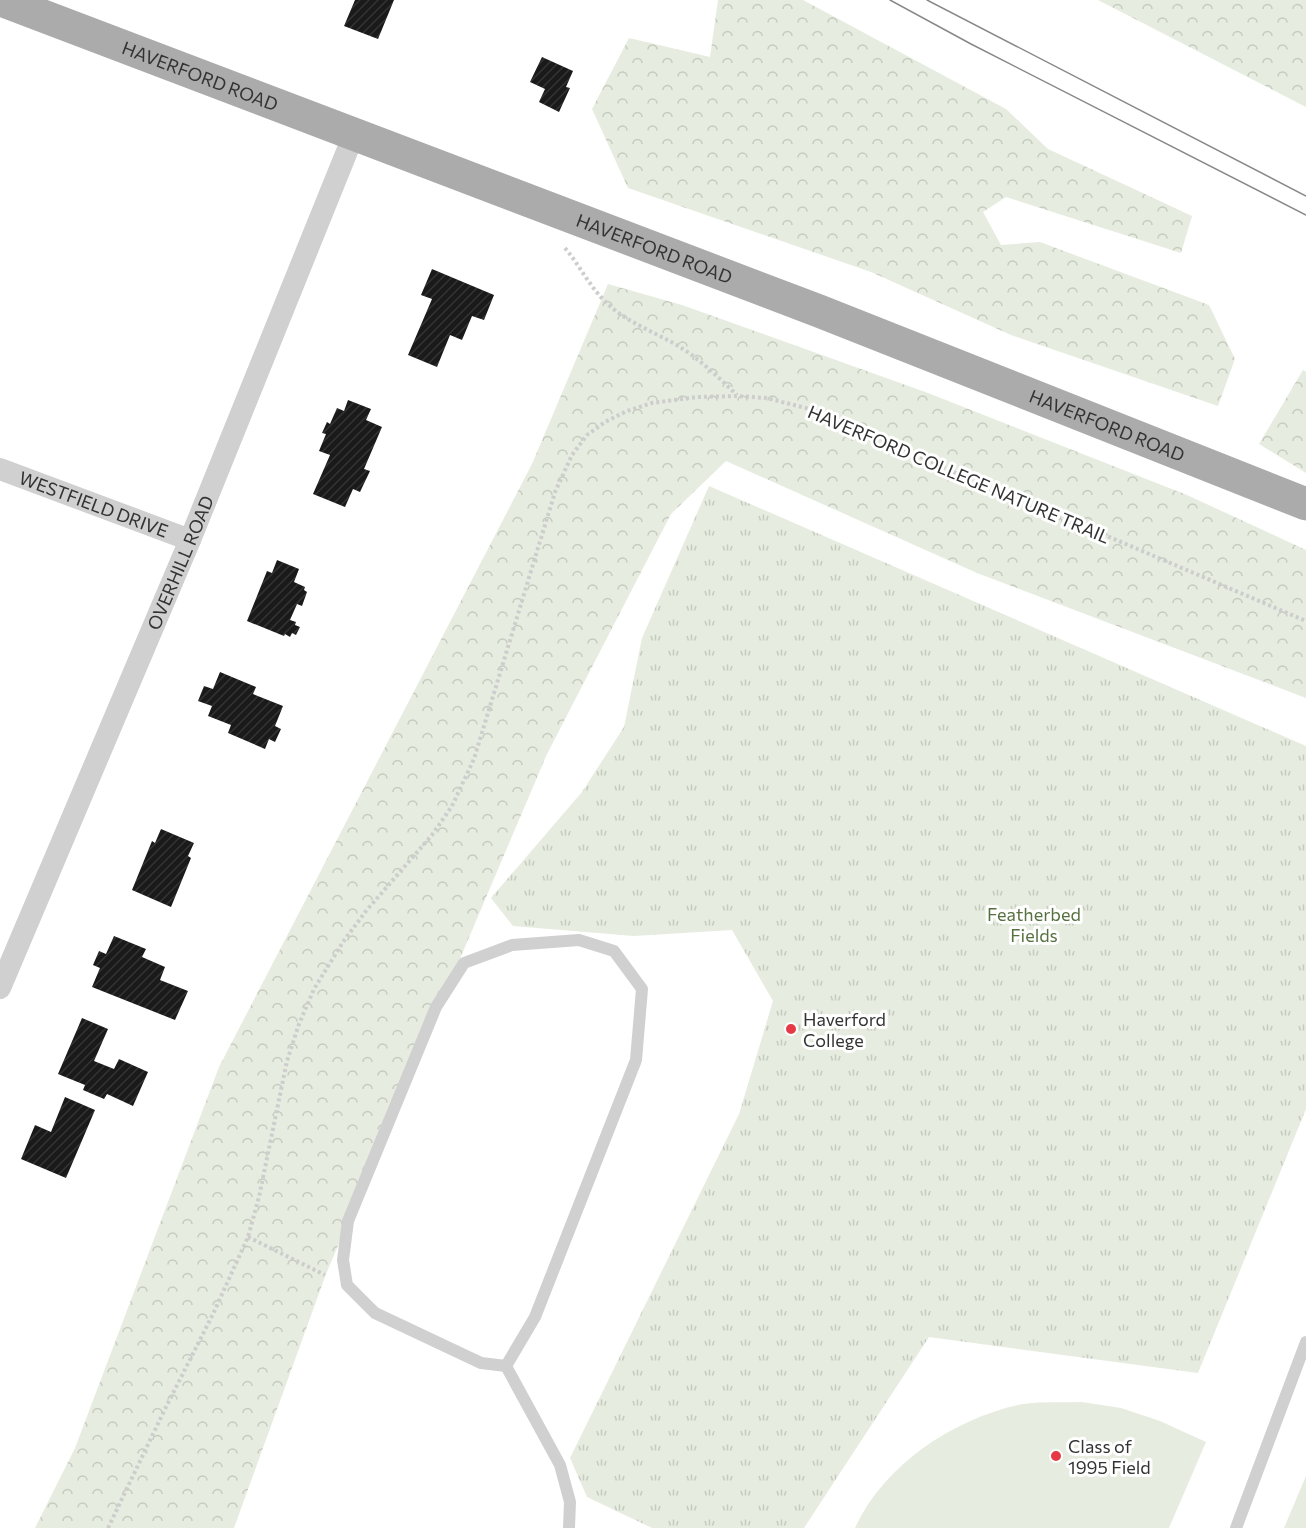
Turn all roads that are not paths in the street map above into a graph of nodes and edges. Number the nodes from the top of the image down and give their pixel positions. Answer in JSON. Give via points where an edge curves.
{"nodes":[{"id":1,"x":1,"y":0,"type":"edge"},
{"id":2,"x":354,"y":134,"type":"junction"},
{"id":3,"x":0,"y":469,"type":"edge"},
{"id":4,"x":1306,"y":504,"type":"edge"},
{"id":5,"x":190,"y":540,"type":"junction"},
{"id":6,"x":0,"y":988,"type":"edge"},
{"id":7,"x":1306,"y":1342,"type":"edge"},
{"id":8,"x":506,"y":1366,"type":"junction"},
{"id":9,"x":568,"y":1528,"type":"edge"},
{"id":10,"x":1236,"y":1528,"type":"edge"}],
"edges":[{"from":1,"to":2,"type":"main road","name":"HAVERFORD ROAD"},
{"from":2,"to":4,"type":"main road","name":"HAVERFORD ROAD","via":[[819,311]]},
{"from":2,"to":5,"type":"street","name":"OVERHILL ROAD"},
{"from":3,"to":5,"type":"street","name":"WESTFIELD DRIVE"},
{"from":5,"to":6,"type":"street","name":"OVERHILL ROAD"},
{"from":7,"to":10,"type":"lane"},
{"from":8,"to":8,"type":"lane","via":[[535,1317],[636,1060],[642,989],[614,951],[579,940],[512,945],[464,963],[436,1007],[348,1221],[343,1260],[347,1285],[375,1312],[481,1363]]},
{"from":8,"to":9,"type":"lane","via":[[560,1465],[570,1502]]}]}
